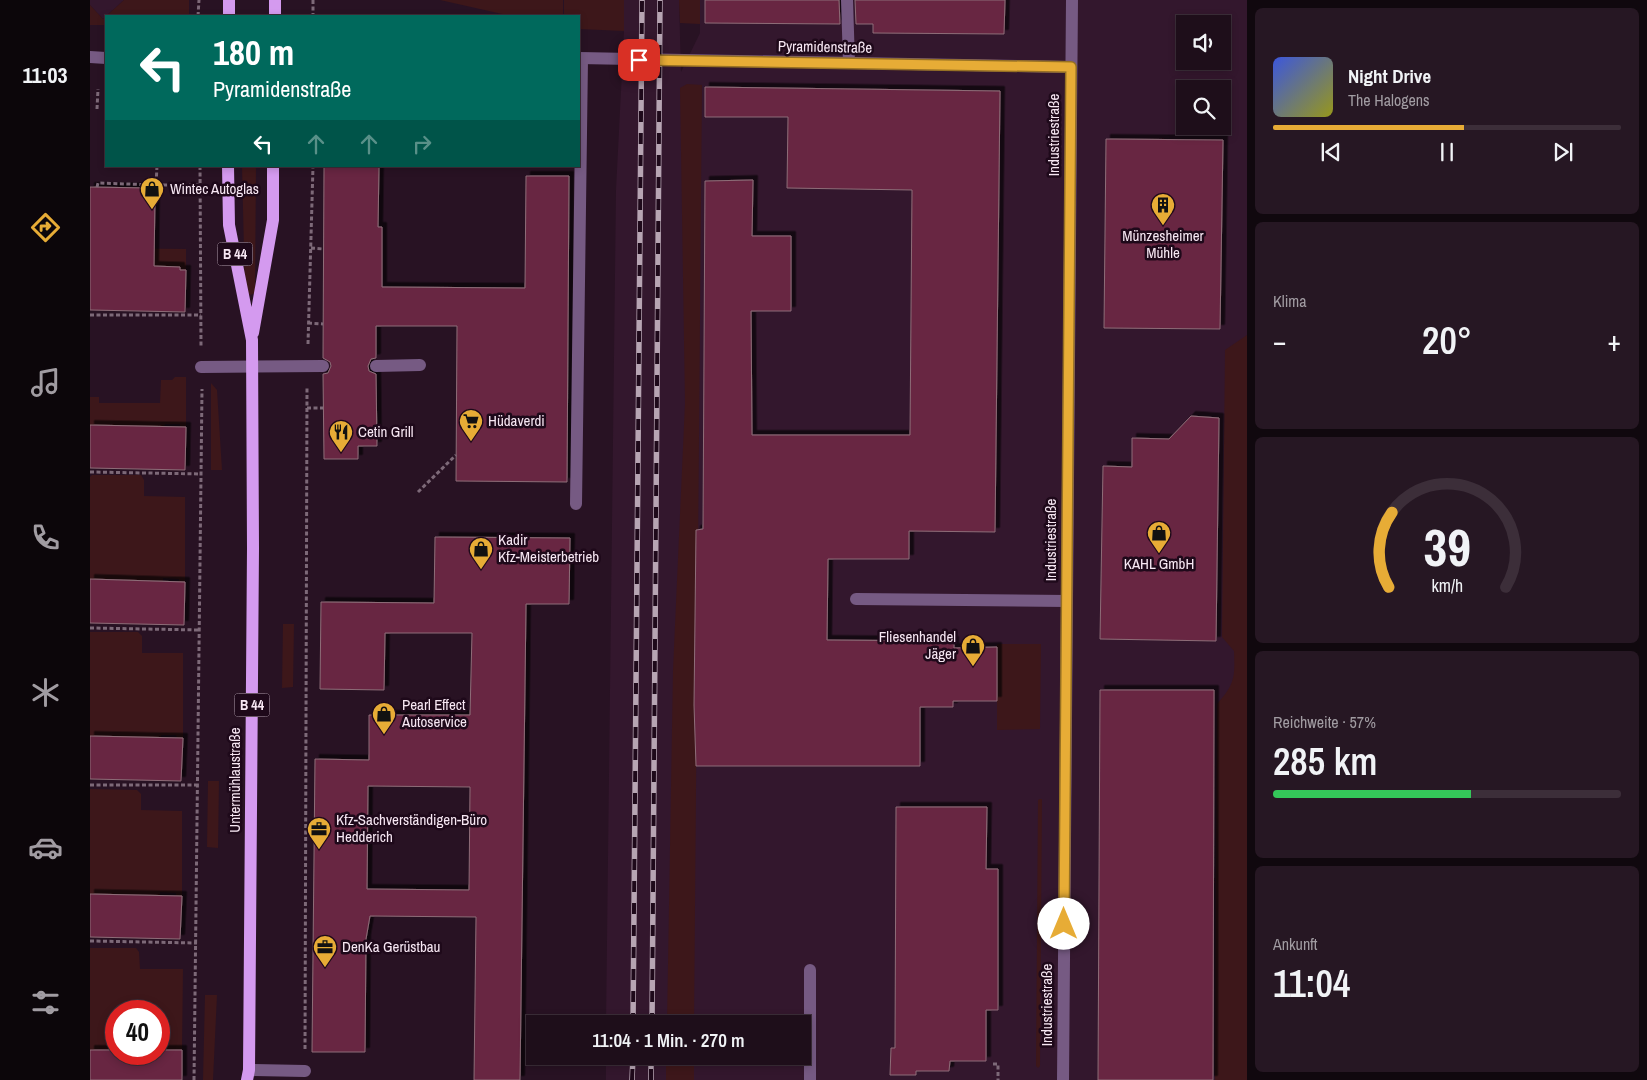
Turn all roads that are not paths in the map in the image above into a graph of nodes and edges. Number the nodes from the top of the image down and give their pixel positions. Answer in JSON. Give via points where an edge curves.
{"nodes":[{"id":1,"x":229,"y":0,"type":"edge"},
{"id":2,"x":275,"y":0,"type":"edge"},
{"id":3,"x":847,"y":0,"type":"edge"},
{"id":4,"x":1072,"y":0,"type":"edge"},
{"id":5,"x":229,"y":15,"type":"edge"},
{"id":6,"x":275,"y":15,"type":"edge"},
{"id":7,"x":90,"y":57,"type":"edge"},
{"id":8,"x":105,"y":58,"type":"edge"},
{"id":9,"x":580,"y":58,"type":"edge"},
{"id":10,"x":849,"y":63,"type":"junction"},
{"id":11,"x":1071,"y":67,"type":"junction"},
{"id":12,"x":228,"y":167,"type":"edge"},
{"id":13,"x":273,"y":167,"type":"edge"},
{"id":14,"x":579,"y":167,"type":"edge"},
{"id":15,"x":252,"y":340,"type":"junction"},
{"id":16,"x":323,"y":366,"type":"dead end"},
{"id":17,"x":376,"y":366,"type":"dead end"},
{"id":18,"x":420,"y":366,"type":"dead end"},
{"id":19,"x":202,"y":367,"type":"road end"},
{"id":20,"x":253,"y":367,"type":"junction"},
{"id":21,"x":576,"y":504,"type":"dead end"},
{"id":22,"x":856,"y":599,"type":"dead end"},
{"id":23,"x":1067,"y":601,"type":"junction"},
{"id":24,"x":810,"y":970,"type":"dead end"},
{"id":25,"x":305,"y":1071,"type":"road end"},
{"id":26,"x":249,"y":1077,"type":"edge"},
{"id":27,"x":810,"y":1080,"type":"edge"},
{"id":28,"x":1063,"y":1080,"type":"edge"}],
"edges":[{"from":1,"to":5,"type":"main road"},
{"from":2,"to":6,"type":"main road"},
{"from":3,"to":10,"type":"street"},
{"from":4,"to":11,"type":"street","name":"Industriestraße"},
{"from":7,"to":8,"type":"street"},
{"from":9,"to":10,"type":"street","name":"Pyramidenstraße"},
{"from":10,"to":11,"type":"street","name":"Pyramidenstraße"},
{"from":11,"to":23,"type":"street","name":"Industriestraße"},
{"from":12,"to":15,"type":"main road","name":"Untermühlaustraße","number":"B 44","via":[[229,225]]},
{"from":13,"to":15,"type":"main road","name":"Untermühlaustraße","number":"B 44","via":[[273,220]]},
{"from":14,"to":21,"type":"street"},
{"from":15,"to":20,"type":"main road","name":"Untermühlaustraße","number":"B 44"},
{"from":16,"to":20,"type":"street"},
{"from":17,"to":18,"type":"street"},
{"from":19,"to":20,"type":"street"},
{"from":20,"to":26,"type":"main road","name":"Untermühlaustraße","number":"B 44"},
{"from":22,"to":23,"type":"street"},
{"from":23,"to":28,"type":"street","name":"Industriestraße"},
{"from":24,"to":27,"type":"street"},
{"from":25,"to":26,"type":"street"}]}
